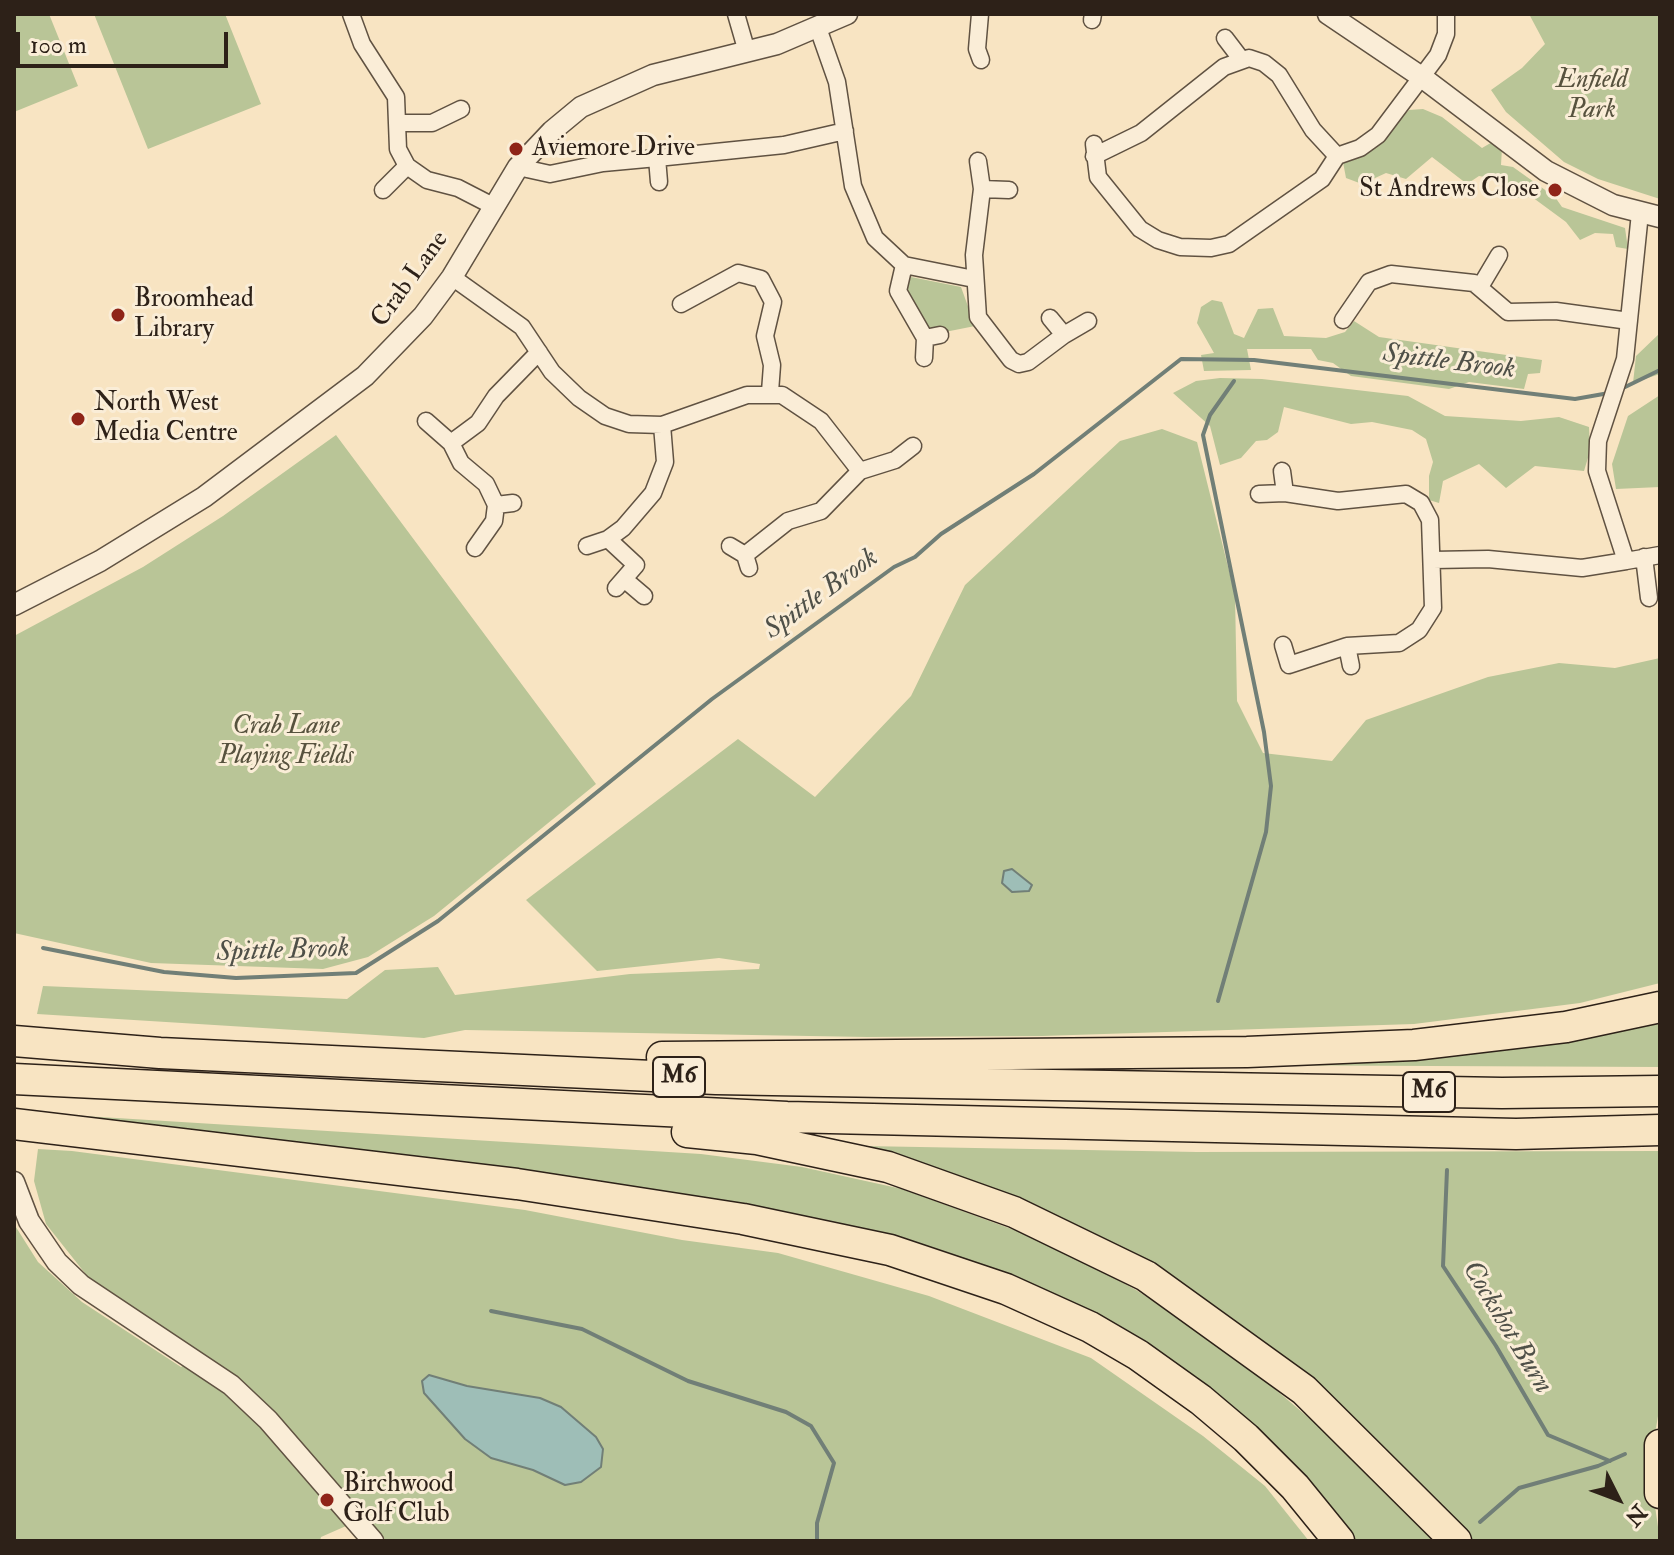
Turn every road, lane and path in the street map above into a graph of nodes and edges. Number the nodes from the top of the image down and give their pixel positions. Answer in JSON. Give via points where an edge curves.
{"nodes":[{"id":1,"x":351,"y":14,"type":"edge"},
{"id":2,"x":736,"y":14,"type":"edge"},
{"id":3,"x":847,"y":14,"type":"edge"},
{"id":4,"x":980,"y":14,"type":"edge"},
{"id":5,"x":1328,"y":14,"type":"edge"},
{"id":6,"x":1446,"y":14,"type":"edge"},
{"id":7,"x":818,"y":28,"type":"junction"},
{"id":8,"x":1225,"y":38,"type":"dead end"},
{"id":9,"x":747,"y":52,"type":"junction"},
{"id":10,"x":1241,"y":59,"type":"junction"},
{"id":11,"x":981,"y":60,"type":"dead end"},
{"id":12,"x":1423,"y":78,"type":"junction"},
{"id":13,"x":461,"y":109,"type":"dead end"},
{"id":14,"x":398,"y":123,"type":"junction"},
{"id":15,"x":845,"y":131,"type":"junction"},
{"id":16,"x":1337,"y":156,"type":"junction"},
{"id":17,"x":657,"y":158,"type":"junction"},
{"id":18,"x":978,"y":161,"type":"dead end"},
{"id":19,"x":407,"y":166,"type":"junction"},
{"id":20,"x":518,"y":167,"type":"junction"},
{"id":21,"x":659,"y":182,"type":"dead end"},
{"id":22,"x":982,"y":189,"type":"junction"},
{"id":23,"x":383,"y":190,"type":"dead end"},
{"id":24,"x":1009,"y":190,"type":"dead end"},
{"id":25,"x":493,"y":206,"type":"junction"},
{"id":26,"x":1650,"y":215,"type":"edge"},
{"id":27,"x":1499,"y":255,"type":"dead end"},
{"id":28,"x":904,"y":265,"type":"junction"},
{"id":29,"x":452,"y":277,"type":"junction"},
{"id":30,"x":974,"y":279,"type":"junction"},
{"id":31,"x":1480,"y":287,"type":"junction"},
{"id":32,"x":681,"y":304,"type":"dead end"},
{"id":33,"x":1050,"y":318,"type":"dead end"},
{"id":34,"x":1343,"y":320,"type":"dead end"},
{"id":35,"x":1088,"y":321,"type":"dead end"},
{"id":36,"x":1629,"y":321,"type":"junction"},
{"id":37,"x":1064,"y":335,"type":"junction"},
{"id":38,"x":539,"y":352,"type":"junction"},
{"id":39,"x":924,"y":358,"type":"dead end"},
{"id":40,"x":770,"y":392,"type":"junction"},
{"id":41,"x":426,"y":421,"type":"dead end"},
{"id":42,"x":662,"y":425,"type":"junction"},
{"id":43,"x":451,"y":443,"type":"junction"},
{"id":44,"x":913,"y":446,"type":"dead end"},
{"id":45,"x":860,"y":471,"type":"junction"},
{"id":46,"x":1282,"y":471,"type":"dead end"},
{"id":47,"x":1285,"y":493,"type":"junction"},
{"id":48,"x":1259,"y":494,"type":"dead end"},
{"id":49,"x":608,"y":539,"type":"junction"},
{"id":50,"x":587,"y":546,"type":"dead end"},
{"id":51,"x":730,"y":546,"type":"dead end"},
{"id":52,"x":475,"y":548,"type":"dead end"},
{"id":53,"x":1652,"y":556,"type":"edge"},
{"id":54,"x":1433,"y":560,"type":"junction"},
{"id":55,"x":1626,"y":561,"type":"junction"},
{"id":56,"x":644,"y":596,"type":"dead end"},
{"id":57,"x":1649,"y":598,"type":"dead end"},
{"id":58,"x":14,"y":605,"type":"edge"},
{"id":59,"x":1283,"y":645,"type":"dead end"},
{"id":60,"x":1347,"y":646,"type":"junction"},
{"id":61,"x":1351,"y":666,"type":"dead end"},
{"id":62,"x":1660,"y":1007,"type":"edge"},
{"id":63,"x":14,"y":1041,"type":"edge"},
{"id":64,"x":160,"y":1053,"type":"junction"},
{"id":65,"x":14,"y":1079,"type":"edge"},
{"id":66,"x":147,"y":1088,"type":"junction"},
{"id":67,"x":1660,"y":1091,"type":"edge"},
{"id":68,"x":14,"y":1124,"type":"edge"},
{"id":69,"x":1660,"y":1130,"type":"edge"},
{"id":70,"x":14,"y":1182,"type":"edge"},
{"id":71,"x":1660,"y":1445,"type":"edge"},
{"id":72,"x":1660,"y":1493,"type":"edge"},
{"id":73,"x":373,"y":1541,"type":"edge"},
{"id":74,"x":1339,"y":1541,"type":"edge"},
{"id":75,"x":1456,"y":1541,"type":"edge"}],
"edges":[{"from":1,"to":14,"type":"street","via":[[362,44],[396,97]]},
{"from":2,"to":9,"type":"street"},
{"from":3,"to":7,"type":"street","name":"Crab Lane"},
{"from":4,"to":11,"type":"street"},
{"from":5,"to":12,"type":"street"},
{"from":6,"to":12,"type":"street","via":[[1443,44]]},
{"from":7,"to":9,"type":"street","name":"Crab Lane"},
{"from":7,"to":15,"type":"street","via":[[837,82]]},
{"from":8,"to":10,"type":"street"},
{"from":9,"to":20,"type":"street","name":"Crab Lane","via":[[616,88],[581,107]]},
{"from":10,"to":16,"type":"street","via":[[1257,60],[1279,75],[1313,130]]},
{"from":10,"to":16,"type":"street","via":[[1141,133],[1094,150],[1103,185],[1140,229],[1163,243],[1220,247],[1322,179]]},
{"from":12,"to":16,"type":"street","via":[[1378,135]]},
{"from":12,"to":26,"type":"street","via":[[1574,188]]},
{"from":13,"to":14,"type":"street","via":[[432,123]]},
{"from":14,"to":19,"type":"street","via":[[398,149]]},
{"from":15,"to":17,"type":"street","via":[[746,151]]},
{"from":15,"to":28,"type":"street","via":[[853,186],[867,222],[882,248]]},
{"from":17,"to":20,"type":"street","via":[[550,174]]},
{"from":17,"to":21,"type":"street"},
{"from":18,"to":22,"type":"street"},
{"from":19,"to":23,"type":"street"},
{"from":19,"to":25,"type":"street","via":[[427,180]]},
{"from":20,"to":25,"type":"street","name":"Crab Lane"},
{"from":22,"to":24,"type":"street"},
{"from":22,"to":30,"type":"street"},
{"from":25,"to":29,"type":"street","name":"Crab Lane"},
{"from":26,"to":36,"type":"street"},
{"from":27,"to":31,"type":"street"},
{"from":28,"to":30,"type":"street"},
{"from":28,"to":39,"type":"street","via":[[898,291],[932,337]]},
{"from":29,"to":38,"type":"street","via":[[522,327]]},
{"from":29,"to":58,"type":"street","name":"Crab Lane","via":[[399,343],[333,402],[191,505]]},
{"from":30,"to":37,"type":"street","via":[[978,317],[1015,363],[1028,362]]},
{"from":31,"to":34,"type":"street","via":[[1455,280],[1383,276],[1363,288]]},
{"from":31,"to":36,"type":"street","via":[[1508,312],[1556,311]]},
{"from":32,"to":40,"type":"street","via":[[738,273],[767,284],[773,302],[765,336],[772,365]]},
{"from":33,"to":37,"type":"street"},
{"from":35,"to":37,"type":"street"},
{"from":36,"to":55,"type":"street","via":[[1625,359],[1598,441],[1597,471]]},
{"from":38,"to":42,"type":"street","via":[[567,387],[605,416],[629,424]]},
{"from":38,"to":43,"type":"street","via":[[478,423]]},
{"from":40,"to":42,"type":"street"},
{"from":40,"to":45,"type":"street","via":[[790,398],[821,421]]},
{"from":41,"to":43,"type":"street"},
{"from":42,"to":49,"type":"street","via":[[665,462],[659,482],[634,517]]},
{"from":43,"to":52,"type":"street","via":[[461,463],[505,504]]},
{"from":44,"to":45,"type":"street","via":[[895,460]]},
{"from":45,"to":51,"type":"street","via":[[821,511],[788,521],[747,561]]},
{"from":46,"to":47,"type":"street"},
{"from":47,"to":48,"type":"street"},
{"from":47,"to":54,"type":"street","via":[[1327,501],[1411,496],[1429,514]]},
{"from":49,"to":50,"type":"street"},
{"from":49,"to":56,"type":"street","via":[[636,565],[620,584]]},
{"from":53,"to":55,"type":"street"},
{"from":53,"to":57,"type":"street"},
{"from":54,"to":55,"type":"street","via":[[1582,568]]},
{"from":54,"to":60,"type":"street","via":[[1433,608],[1419,630],[1399,643]]},
{"from":59,"to":60,"type":"street","via":[[1289,665]]},
{"from":60,"to":61,"type":"street"},
{"from":62,"to":64,"type":"highway","via":[[1566,1027],[1414,1045],[1247,1052],[800,1058]]},
{"from":63,"to":64,"type":"highway","number":"M6"},
{"from":64,"to":67,"type":"highway","number":"M6","via":[[732,1079],[1502,1093]]},
{"from":65,"to":66,"type":"highway","number":"M6"},
{"from":66,"to":69,"type":"highway","number":"M6","via":[[787,1117],[1516,1134]]},
{"from":66,"to":75,"type":"highway","via":[[757,1139],[888,1167],[954,1189],[1079,1240],[1204,1315],[1304,1390]]},
{"from":68,"to":74,"type":"highway","via":[[517,1184],[743,1219],[904,1254],[1006,1289],[1138,1355],[1246,1438]]},
{"from":70,"to":73,"type":"street","via":[[40,1240],[73,1278],[231,1385]]},
{"from":71,"to":72,"type":"highway"}]}
